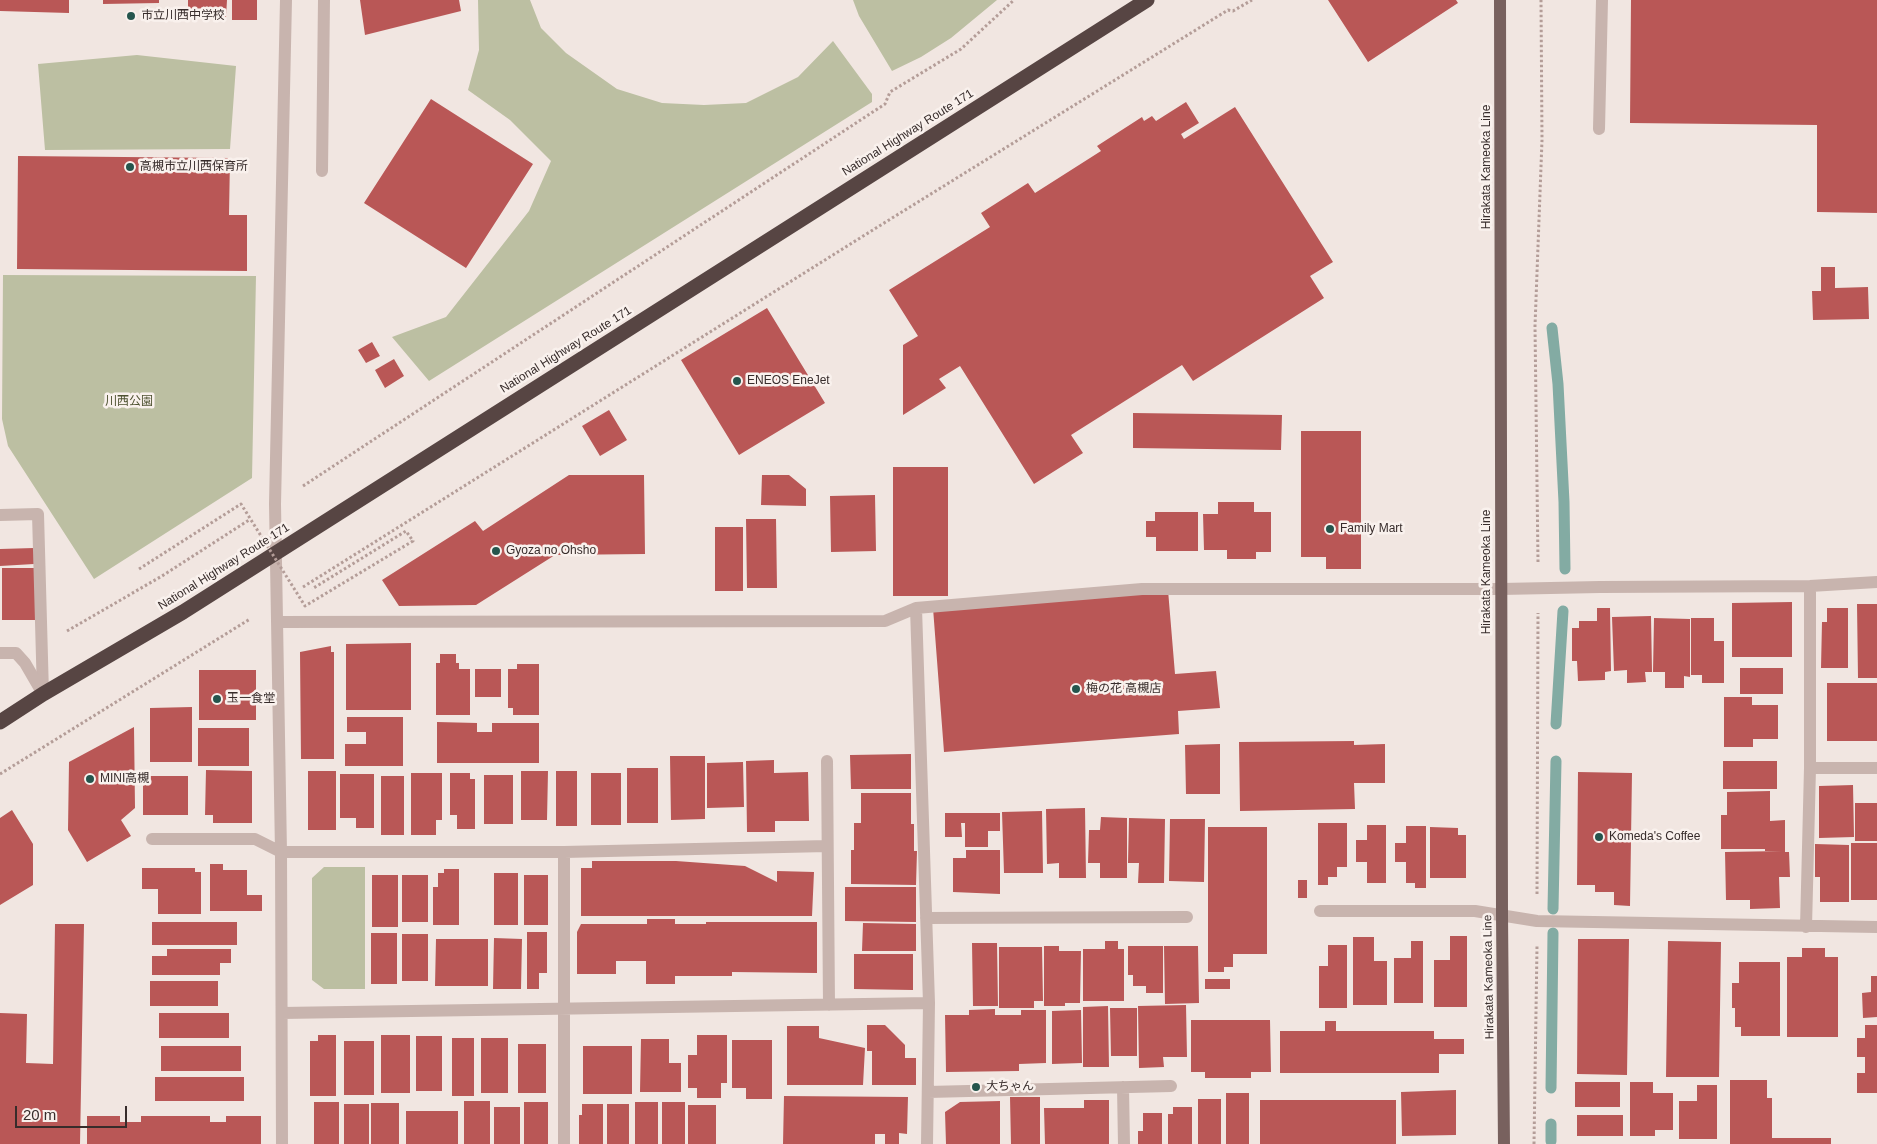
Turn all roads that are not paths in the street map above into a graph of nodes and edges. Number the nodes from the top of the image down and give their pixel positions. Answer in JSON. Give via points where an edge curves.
{"nodes":[{"id":1,"x":286,"y":0,"type":"edge"},
{"id":2,"x":324,"y":0,"type":"edge"},
{"id":3,"x":1146,"y":0,"type":"edge"},
{"id":4,"x":1500,"y":0,"type":"edge"},
{"id":5,"x":1602,"y":0,"type":"edge"},
{"id":6,"x":1599,"y":129,"type":"dead end"},
{"id":7,"x":322,"y":171,"type":"dead end"},
{"id":8,"x":0,"y":515,"type":"edge"},
{"id":9,"x":276,"y":552,"type":"junction"},
{"id":10,"x":1877,"y":582,"type":"edge"},
{"id":11,"x":1810,"y":586,"type":"junction"},
{"id":12,"x":1501,"y":590,"type":"junction"},
{"id":13,"x":916,"y":608,"type":"junction"},
{"id":14,"x":277,"y":622,"type":"junction"},
{"id":15,"x":0,"y":653,"type":"edge"},
{"id":16,"x":43,"y":694,"type":"junction"},
{"id":17,"x":0,"y":722,"type":"edge"},
{"id":18,"x":827,"y":761,"type":"dead end"},
{"id":19,"x":1810,"y":768,"type":"junction"},
{"id":20,"x":1877,"y":768,"type":"edge"},
{"id":21,"x":152,"y":839,"type":"dead end"},
{"id":22,"x":827,"y":846,"type":"junction"},
{"id":23,"x":281,"y":852,"type":"junction"},
{"id":24,"x":564,"y":852,"type":"junction"},
{"id":25,"x":1320,"y":911,"type":"dead end"},
{"id":26,"x":1502,"y":916,"type":"junction"},
{"id":27,"x":1187,"y":917,"type":"dead end"},
{"id":28,"x":926,"y":918,"type":"junction"},
{"id":29,"x":1806,"y":927,"type":"junction"},
{"id":30,"x":1877,"y":927,"type":"edge"},
{"id":31,"x":929,"y":1003,"type":"junction"},
{"id":32,"x":829,"y":1005,"type":"junction"},
{"id":33,"x":565,"y":1009,"type":"junction"},
{"id":34,"x":282,"y":1013,"type":"junction"},
{"id":35,"x":1171,"y":1086,"type":"dead end"},
{"id":36,"x":1123,"y":1087,"type":"junction"},
{"id":37,"x":928,"y":1092,"type":"junction"},
{"id":38,"x":282,"y":1144,"type":"edge"},
{"id":39,"x":564,"y":1144,"type":"edge"},
{"id":40,"x":926,"y":1144,"type":"edge"},
{"id":41,"x":1124,"y":1144,"type":"edge"},
{"id":42,"x":1504,"y":1144,"type":"edge"}],
"edges":[{"from":1,"to":9,"type":"street"},
{"from":2,"to":7,"type":"street"},
{"from":3,"to":9,"type":"highway","name":"National Highway Route 171"},
{"from":4,"to":12,"type":"main road","name":"Hirakata Kameoka Line"},
{"from":5,"to":6,"type":"street"},
{"from":8,"to":16,"type":"street","via":[[38,514]]},
{"from":9,"to":14,"type":"street"},
{"from":9,"to":16,"type":"highway","name":"National Highway Route 171","via":[[183,612]]},
{"from":10,"to":11,"type":"street"},
{"from":11,"to":12,"type":"street"},
{"from":11,"to":19,"type":"street"},
{"from":12,"to":13,"type":"street","via":[[1142,589]]},
{"from":12,"to":26,"type":"main road","name":"Hirakata Kameoka Line"},
{"from":13,"to":14,"type":"street","via":[[885,621]]},
{"from":13,"to":28,"type":"street"},
{"from":14,"to":23,"type":"street"},
{"from":15,"to":16,"type":"street","via":[[16,653]]},
{"from":16,"to":17,"type":"highway","name":"National Highway Route 171"},
{"from":18,"to":22,"type":"street"},
{"from":19,"to":20,"type":"street"},
{"from":19,"to":29,"type":"street"},
{"from":21,"to":23,"type":"street","via":[[255,839]]},
{"from":22,"to":24,"type":"street"},
{"from":22,"to":32,"type":"street"},
{"from":23,"to":24,"type":"street"},
{"from":23,"to":34,"type":"street"},
{"from":24,"to":33,"type":"street"},
{"from":25,"to":26,"type":"street","via":[[1475,911]]},
{"from":26,"to":29,"type":"street","via":[[1537,921]]},
{"from":26,"to":42,"type":"main road","name":"Hirakata Kameoka Line"},
{"from":27,"to":28,"type":"street"},
{"from":28,"to":31,"type":"street"},
{"from":29,"to":30,"type":"street"},
{"from":31,"to":32,"type":"street"},
{"from":31,"to":37,"type":"street"},
{"from":32,"to":33,"type":"street"},
{"from":33,"to":34,"type":"street"},
{"from":33,"to":39,"type":"street"},
{"from":34,"to":38,"type":"street"},
{"from":35,"to":36,"type":"street"},
{"from":36,"to":37,"type":"street"},
{"from":36,"to":41,"type":"street"},
{"from":37,"to":40,"type":"street"}]}
